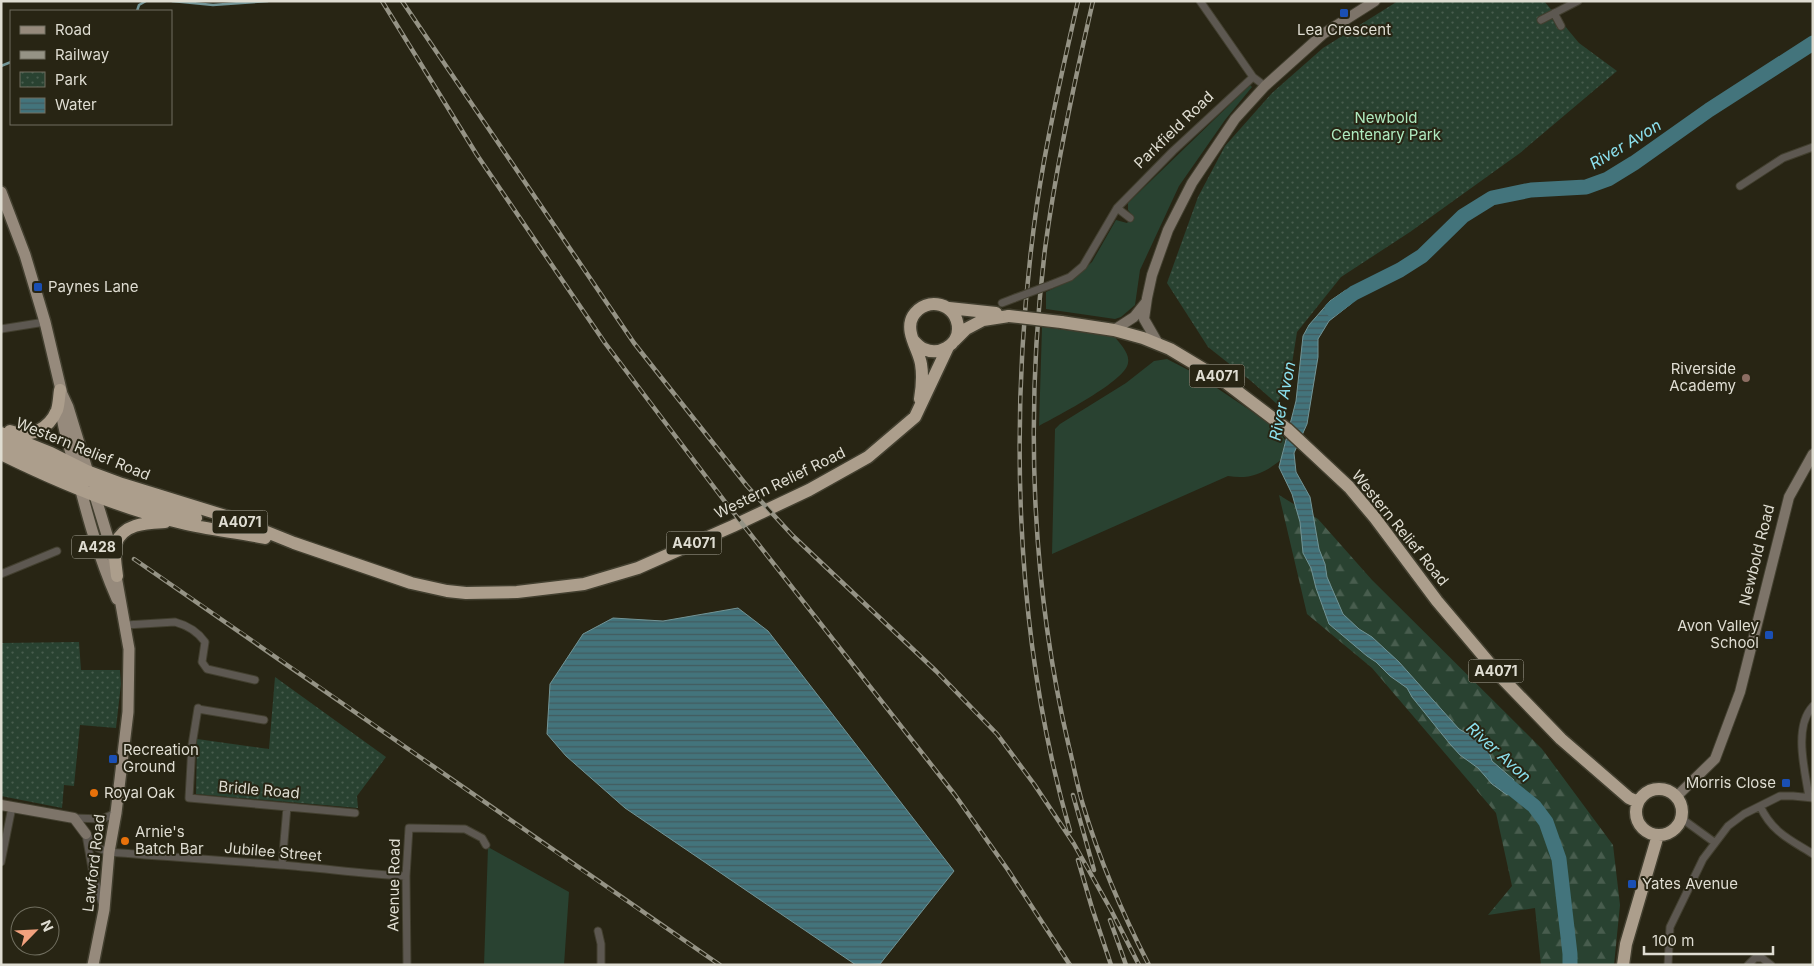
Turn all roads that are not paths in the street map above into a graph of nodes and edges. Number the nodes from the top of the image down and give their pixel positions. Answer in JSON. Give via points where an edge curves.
{"nodes":[{"id":1,"x":1200,"y":1,"type":"edge"},
{"id":2,"x":1375,"y":1,"type":"edge"},
{"id":3,"x":1578,"y":1,"type":"edge"},
{"id":4,"x":1554,"y":13,"type":"junction"},
{"id":5,"x":1541,"y":20,"type":"dead end"},
{"id":6,"x":1561,"y":26,"type":"dead end"},
{"id":7,"x":1253,"y":76,"type":"junction"},
{"id":8,"x":1265,"y":86,"type":"junction"},
{"id":9,"x":1813,"y":147,"type":"edge"},
{"id":10,"x":1740,"y":186,"type":"dead end"},
{"id":11,"x":1,"y":192,"type":"edge"},
{"id":12,"x":1117,"y":208,"type":"junction"},
{"id":13,"x":1130,"y":218,"type":"dead end"},
{"id":14,"x":1146,"y":302,"type":"junction"},
{"id":15,"x":949,"y":308,"type":"junction"},
{"id":16,"x":1003,"y":313,"type":"junction"},
{"id":17,"x":45,"y":322,"type":"junction"},
{"id":18,"x":1,"y":329,"type":"edge"},
{"id":19,"x":1114,"y":330,"type":"junction"},
{"id":20,"x":913,"y":340,"type":"junction"},
{"id":21,"x":951,"y":344,"type":"junction"},
{"id":22,"x":1159,"y":345,"type":"junction"},
{"id":23,"x":61,"y":392,"type":"junction"},
{"id":24,"x":918,"y":411,"type":"junction"},
{"id":25,"x":1,"y":427,"type":"edge"},
{"id":26,"x":1,"y":433,"type":"edge"},
{"id":27,"x":1,"y":442,"type":"edge"},
{"id":28,"x":1,"y":454,"type":"edge"},
{"id":29,"x":1813,"y":454,"type":"edge"},
{"id":30,"x":84,"y":479,"type":"junction"},
{"id":31,"x":178,"y":522,"type":"junction"},
{"id":32,"x":248,"y":534,"type":"junction"},
{"id":33,"x":294,"y":543,"type":"junction"},
{"id":34,"x":57,"y":551,"type":"dead end"},
{"id":35,"x":1,"y":574,"type":"edge"},
{"id":36,"x":117,"y":576,"type":"junction"},
{"id":37,"x":125,"y":621,"type":"junction"},
{"id":38,"x":255,"y":680,"type":"dead end"},
{"id":39,"x":1813,"y":706,"type":"edge"},
{"id":40,"x":264,"y":720,"type":"dead end"},
{"id":41,"x":1676,"y":797,"type":"junction"},
{"id":42,"x":1811,"y":798,"type":"edge"},
{"id":43,"x":1638,"y":802,"type":"junction"},
{"id":44,"x":6,"y":806,"type":"edge"},
{"id":45,"x":1760,"y":806,"type":"junction"},
{"id":46,"x":287,"y":807,"type":"junction"},
{"id":47,"x":116,"y":813,"type":"junction"},
{"id":48,"x":355,"y":813,"type":"dead end"},
{"id":49,"x":74,"y":818,"type":"junction"},
{"id":50,"x":1681,"y":818,"type":"junction"},
{"id":51,"x":86,"y":834,"type":"junction"},
{"id":52,"x":1658,"y":835,"type":"junction"},
{"id":53,"x":1714,"y":842,"type":"junction"},
{"id":54,"x":486,"y":845,"type":"dead end"},
{"id":55,"x":109,"y":852,"type":"junction"},
{"id":56,"x":1813,"y":854,"type":"edge"},
{"id":57,"x":1,"y":862,"type":"edge"},
{"id":58,"x":282,"y":865,"type":"junction"},
{"id":59,"x":406,"y":876,"type":"junction"},
{"id":60,"x":104,"y":910,"type":"junction"},
{"id":61,"x":598,"y":931,"type":"dead end"},
{"id":62,"x":93,"y":965,"type":"edge"},
{"id":63,"x":407,"y":965,"type":"edge"},
{"id":64,"x":601,"y":965,"type":"edge"},
{"id":65,"x":1622,"y":965,"type":"edge"},
{"id":66,"x":1668,"y":965,"type":"edge"},
{"id":67,"x":1748,"y":965,"type":"edge"},
{"id":68,"x":1771,"y":965,"type":"edge"}],
"edges":[{"from":1,"to":7,"type":"street"},
{"from":2,"to":8,"type":"street","via":[[1323,34]]},
{"from":3,"to":4,"type":"street"},
{"from":4,"to":5,"type":"street"},
{"from":4,"to":6,"type":"street"},
{"from":7,"to":8,"type":"street"},
{"from":7,"to":12,"type":"street","name":"Parkfield Road"},
{"from":8,"to":14,"type":"street","via":[[1235,119],[1192,183],[1168,230]]},
{"from":9,"to":10,"type":"street","via":[[1783,158]]},
{"from":11,"to":17,"type":"main road","name":"Lawford Road","number":"A428","via":[[25,255]]},
{"from":12,"to":13,"type":"street"},
{"from":12,"to":16,"type":"street","name":"Parkfield Road","bridge":true,"via":[[1083,266],[1070,277],[1015,298]]},
{"from":14,"to":19,"type":"street","via":[[1134,317]]},
{"from":14,"to":22,"type":"street","via":[[1144,319]]},
{"from":15,"to":16,"type":"highway","name":"Western Relief Road","number":"A4071"},
{"from":15,"to":20,"type":"highway","number":"A4071","via":[[934,303],[919,308],[910,322]]},
{"from":15,"to":21,"type":"highway","number":"A4071","via":[[957,321],[957,334]]},
{"from":16,"to":19,"type":"highway","name":"Western Relief Road","number":"A4071","bridge":true},
{"from":16,"to":21,"type":"highway","name":"Western Relief Road","number":"A4071","via":[[973,325]]},
{"from":17,"to":18,"type":"street"},
{"from":17,"to":23,"type":"main road","name":"Lawford Road","number":"A428"},
{"from":19,"to":22,"type":"highway","name":"Western Relief Road","number":"A4071"},
{"from":20,"to":21,"type":"highway","via":[[925,350],[934,352]]},
{"from":20,"to":24,"type":"highway","number":"A4071","via":[[922,370]]},
{"from":21,"to":24,"type":"highway","name":"Western Relief Road","number":"A4071"},
{"from":22,"to":43,"type":"highway","name":"Western Relief Road","number":"A4071","via":[[1226,382],[1328,466],[1375,518],[1437,601],[1502,678],[1561,739],[1629,798]]},
{"from":23,"to":25,"type":"highway","via":[[58,409],[47,426],[32,434],[18,434]]},
{"from":23,"to":30,"type":"main road","name":"Lawford Road","number":"A428","via":[[61,412]]},
{"from":24,"to":33,"type":"highway","name":"Western Relief Road","number":"A4071","via":[[868,457],[808,490],[638,568],[584,584],[517,592],[446,591],[411,583]]},
{"from":26,"to":30,"type":"highway","name":"Western Relief Road","number":"A4071","via":[[51,453]]},
{"from":27,"to":30,"type":"highway"},
{"from":28,"to":30,"type":"highway","name":"Western Relief Road","number":"A4071","via":[[48,477]]},
{"from":29,"to":41,"type":"street","name":"Newbold Road","via":[[1789,497],[1740,692],[1715,759]]},
{"from":30,"to":31,"type":"highway","name":"Western Relief Road","number":"A4071"},
{"from":30,"to":32,"type":"highway"},
{"from":30,"to":33,"type":"highway","name":"Western Relief Road","number":"A4071","via":[[122,484],[232,518]]},
{"from":30,"to":36,"type":"main road","name":"Lawford Road","number":"A428","via":[[111,548]]},
{"from":30,"to":37,"type":"main road","name":"Lawford Road","number":"A428","via":[[108,578]]},
{"from":31,"to":32,"type":"highway","name":"Western Relief Road","number":"A4071"},
{"from":31,"to":36,"type":"highway","via":[[135,525],[125,532],[116,544]]},
{"from":32,"to":33,"type":"highway","name":"Western Relief Road","number":"A4071"},
{"from":34,"to":35,"type":"street"},
{"from":36,"to":37,"type":"main road","name":"Lawford Road","number":"A428"},
{"from":37,"to":38,"type":"street","via":[[179,623],[205,642],[202,662],[207,669]]},
{"from":37,"to":47,"type":"main road","name":"Lawford Road","number":"A428","via":[[129,649],[129,697]]},
{"from":39,"to":42,"type":"street","via":[[1807,712],[1802,729]]},
{"from":40,"to":46,"type":"street","name":"Bridle Road","via":[[198,708],[189,798]]},
{"from":41,"to":43,"type":"highway","via":[[1656,789],[1642,796]]},
{"from":41,"to":50,"type":"highway","via":[[1680,803]]},
{"from":42,"to":45,"type":"street","via":[[1780,796]]},
{"from":43,"to":52,"type":"highway","via":[[1636,817],[1639,824],[1644,830]]},
{"from":44,"to":49,"type":"street"},
{"from":44,"to":57,"type":"street"},
{"from":45,"to":53,"type":"street","via":[[1728,826]]},
{"from":45,"to":56,"type":"street","via":[[1776,830]]},
{"from":46,"to":48,"type":"street","name":"Bridle Road"},
{"from":46,"to":58,"type":"street"},
{"from":47,"to":49,"type":"street","via":[[102,819]]},
{"from":47,"to":55,"type":"main road","name":"Lawford Road","number":"A428"},
{"from":49,"to":51,"type":"street"},
{"from":50,"to":52,"type":"highway","via":[[1673,830]]},
{"from":50,"to":53,"type":"street"},
{"from":51,"to":55,"type":"street","via":[[98,848]]},
{"from":51,"to":60,"type":"street"},
{"from":52,"to":65,"type":"highway"},
{"from":53,"to":66,"type":"street","via":[[1670,927]]},
{"from":54,"to":59,"type":"street","name":"Avenue Road","via":[[482,838],[465,829],[409,828]]},
{"from":55,"to":58,"type":"street","name":"Jubilee Street"},
{"from":55,"to":60,"type":"main road","name":"Lawford Road","number":"A428"},
{"from":58,"to":59,"type":"street","name":"Jubilee Street"},
{"from":59,"to":63,"type":"street","name":"Avenue Road"},
{"from":60,"to":62,"type":"main road","name":"Lawford Road","number":"A428"},
{"from":61,"to":64,"type":"street"},
{"from":67,"to":68,"type":"street","via":[[1755,958],[1762,958]]}]}
